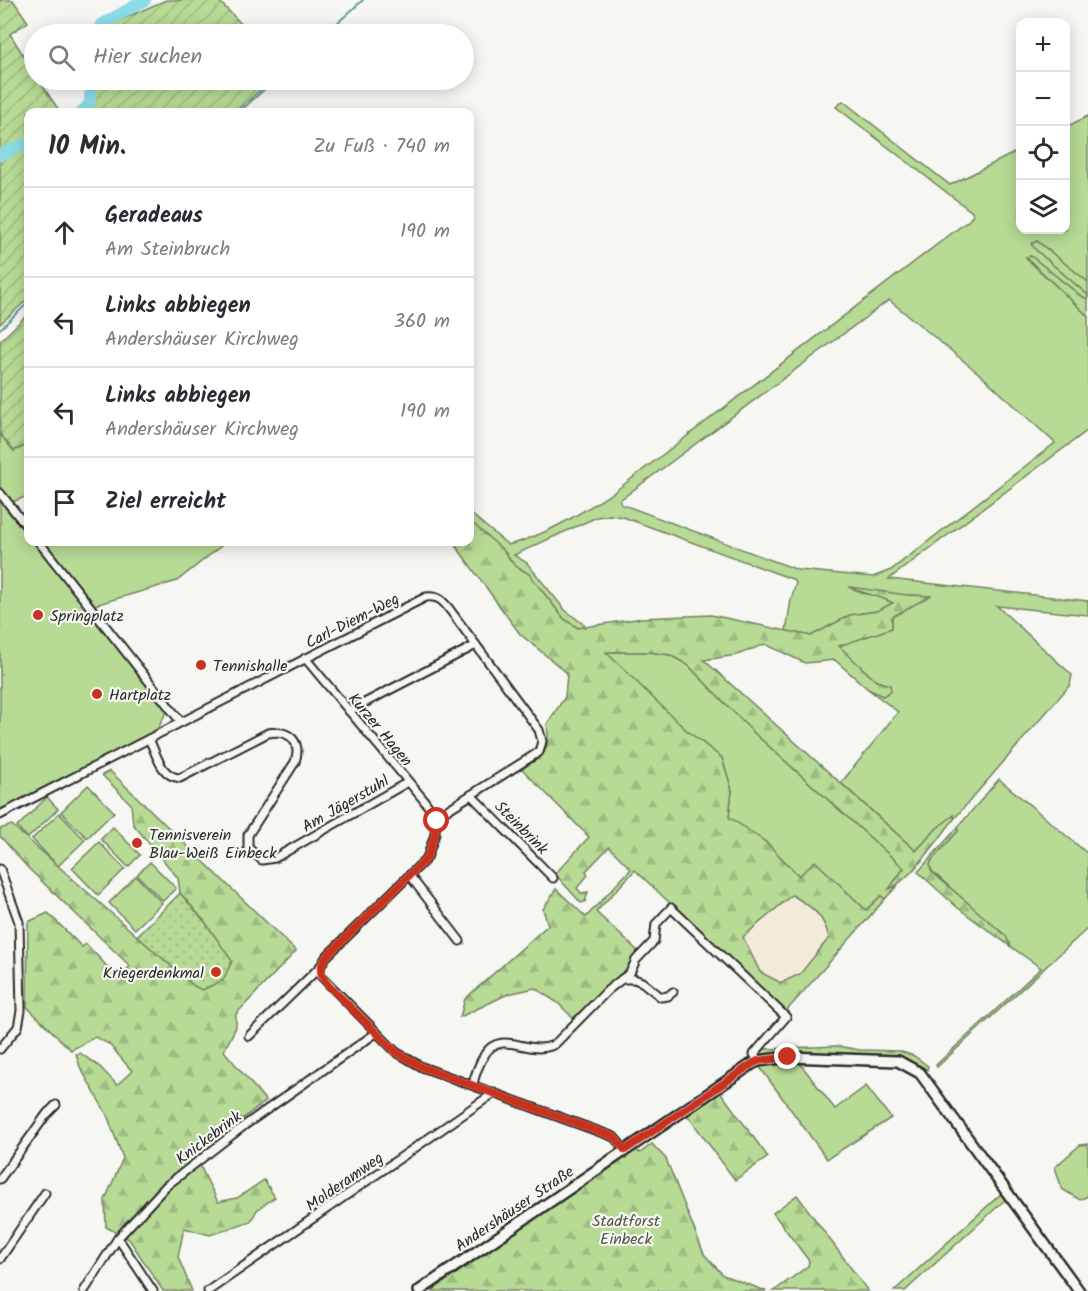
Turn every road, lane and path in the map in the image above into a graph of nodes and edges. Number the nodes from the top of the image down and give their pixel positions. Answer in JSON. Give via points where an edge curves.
{"nodes":[{"id":1,"x":0,"y":493,"type":"edge"},
{"id":2,"x":24,"y":523,"type":"edge"},
{"id":3,"x":42,"y":546,"type":"edge"},
{"id":4,"x":476,"y":645,"type":"junction"},
{"id":5,"x":305,"y":658,"type":"junction"},
{"id":6,"x":349,"y":711,"type":"junction"},
{"id":7,"x":181,"y":722,"type":"junction"},
{"id":8,"x":149,"y":739,"type":"junction"},
{"id":9,"x":408,"y":782,"type":"junction"},
{"id":10,"x":471,"y":795,"type":"junction"},
{"id":11,"x":1,"y":815,"type":"edge"},
{"id":12,"x":436,"y":816,"type":"junction"},
{"id":13,"x":0,"y":869,"type":"edge"},
{"id":14,"x":410,"y":876,"type":"junction"},
{"id":15,"x":554,"y":878,"type":"dead end"},
{"id":16,"x":2,"y":883,"type":"edge"},
{"id":17,"x":460,"y":941,"type":"dead end"},
{"id":18,"x":320,"y":967,"type":"junction"},
{"id":19,"x":622,"y":979,"type":"junction"},
{"id":20,"x":673,"y":992,"type":"dead end"},
{"id":21,"x":376,"y":1034,"type":"junction"},
{"id":22,"x":249,"y":1036,"type":"dead end"},
{"id":23,"x":0,"y":1049,"type":"edge"},
{"id":24,"x":758,"y":1061,"type":"junction"},
{"id":25,"x":473,"y":1085,"type":"junction"},
{"id":26,"x":494,"y":1093,"type":"junction"},
{"id":27,"x":56,"y":1106,"type":"dead end"},
{"id":28,"x":625,"y":1150,"type":"junction"},
{"id":29,"x":0,"y":1179,"type":"edge"},
{"id":30,"x":45,"y":1192,"type":"dead end"},
{"id":31,"x":118,"y":1238,"type":"junction"},
{"id":32,"x":0,"y":1258,"type":"edge"},
{"id":33,"x":84,"y":1291,"type":"edge"},
{"id":34,"x":153,"y":1291,"type":"edge"},
{"id":35,"x":208,"y":1291,"type":"edge"},
{"id":36,"x":419,"y":1291,"type":"edge"},
{"id":37,"x":1079,"y":1291,"type":"edge"}],
"edges":[{"from":1,"to":2,"type":"street"},
{"from":3,"to":7,"type":"street"},
{"from":4,"to":5,"type":"street","name":"Carl-Diem-Weg","via":[[440,598],[433,596]]},
{"from":4,"to":6,"type":"street"},
{"from":4,"to":10,"type":"street","name":"Carl-Diem-Weg","via":[[539,730],[542,741],[539,752]]},
{"from":5,"to":6,"type":"street","name":"Kurzer Hagen"},
{"from":5,"to":7,"type":"street","name":"Carl-Diem-Weg"},
{"from":6,"to":9,"type":"street","name":"Kurzer Hagen"},
{"from":7,"to":8,"type":"street","name":"Carl-Diem-Weg"},
{"from":8,"to":9,"type":"street","name":"Am Jägerstuhl","via":[[165,772],[180,778],[268,733],[282,733],[295,741],[299,752],[296,762],[248,835],[248,848],[262,860],[275,858]]},
{"from":8,"to":11,"type":"street","name":"Carl-Diem-Weg"},
{"from":9,"to":12,"type":"street","name":"Kurzer Hagen"},
{"from":10,"to":12,"type":"street","name":"Carl-Diem-Weg"},
{"from":10,"to":15,"type":"street","name":"Steinbrink"},
{"from":12,"to":14,"type":"street","via":[[427,858]]},
{"from":13,"to":16,"type":"street"},
{"from":14,"to":17,"type":"street"},
{"from":14,"to":18,"type":"street"},
{"from":16,"to":23,"type":"street","via":[[18,922],[21,1011],[18,1027]]},
{"from":18,"to":21,"type":"street","via":[[320,975]]},
{"from":18,"to":22,"type":"street"},
{"from":19,"to":20,"type":"street","via":[[642,982],[661,997]]},
{"from":19,"to":24,"type":"street","via":[[654,941],[656,924],[671,908],[786,1017],[754,1054]]},
{"from":19,"to":25,"type":"street","via":[[546,1049],[501,1043],[489,1048]]},
{"from":21,"to":25,"type":"street","via":[[422,1067]]},
{"from":21,"to":31,"type":"street","name":"Knickebrink","via":[[245,1125],[166,1186]]},
{"from":24,"to":28,"type":"street","name":"Andershäuser Straße"},
{"from":24,"to":37,"type":"street","via":[[788,1057],[898,1060],[910,1066],[927,1080]]},
{"from":25,"to":26,"type":"street"},
{"from":26,"to":28,"type":"street","via":[[614,1137]]},
{"from":26,"to":35,"type":"street","name":"Molderamweg"},
{"from":27,"to":29,"type":"street"},
{"from":28,"to":36,"type":"street","name":"Andershäuser Straße"},
{"from":30,"to":32,"type":"street"},
{"from":31,"to":33,"type":"street","name":"Knickebrink"},
{"from":31,"to":34,"type":"street"}]}
